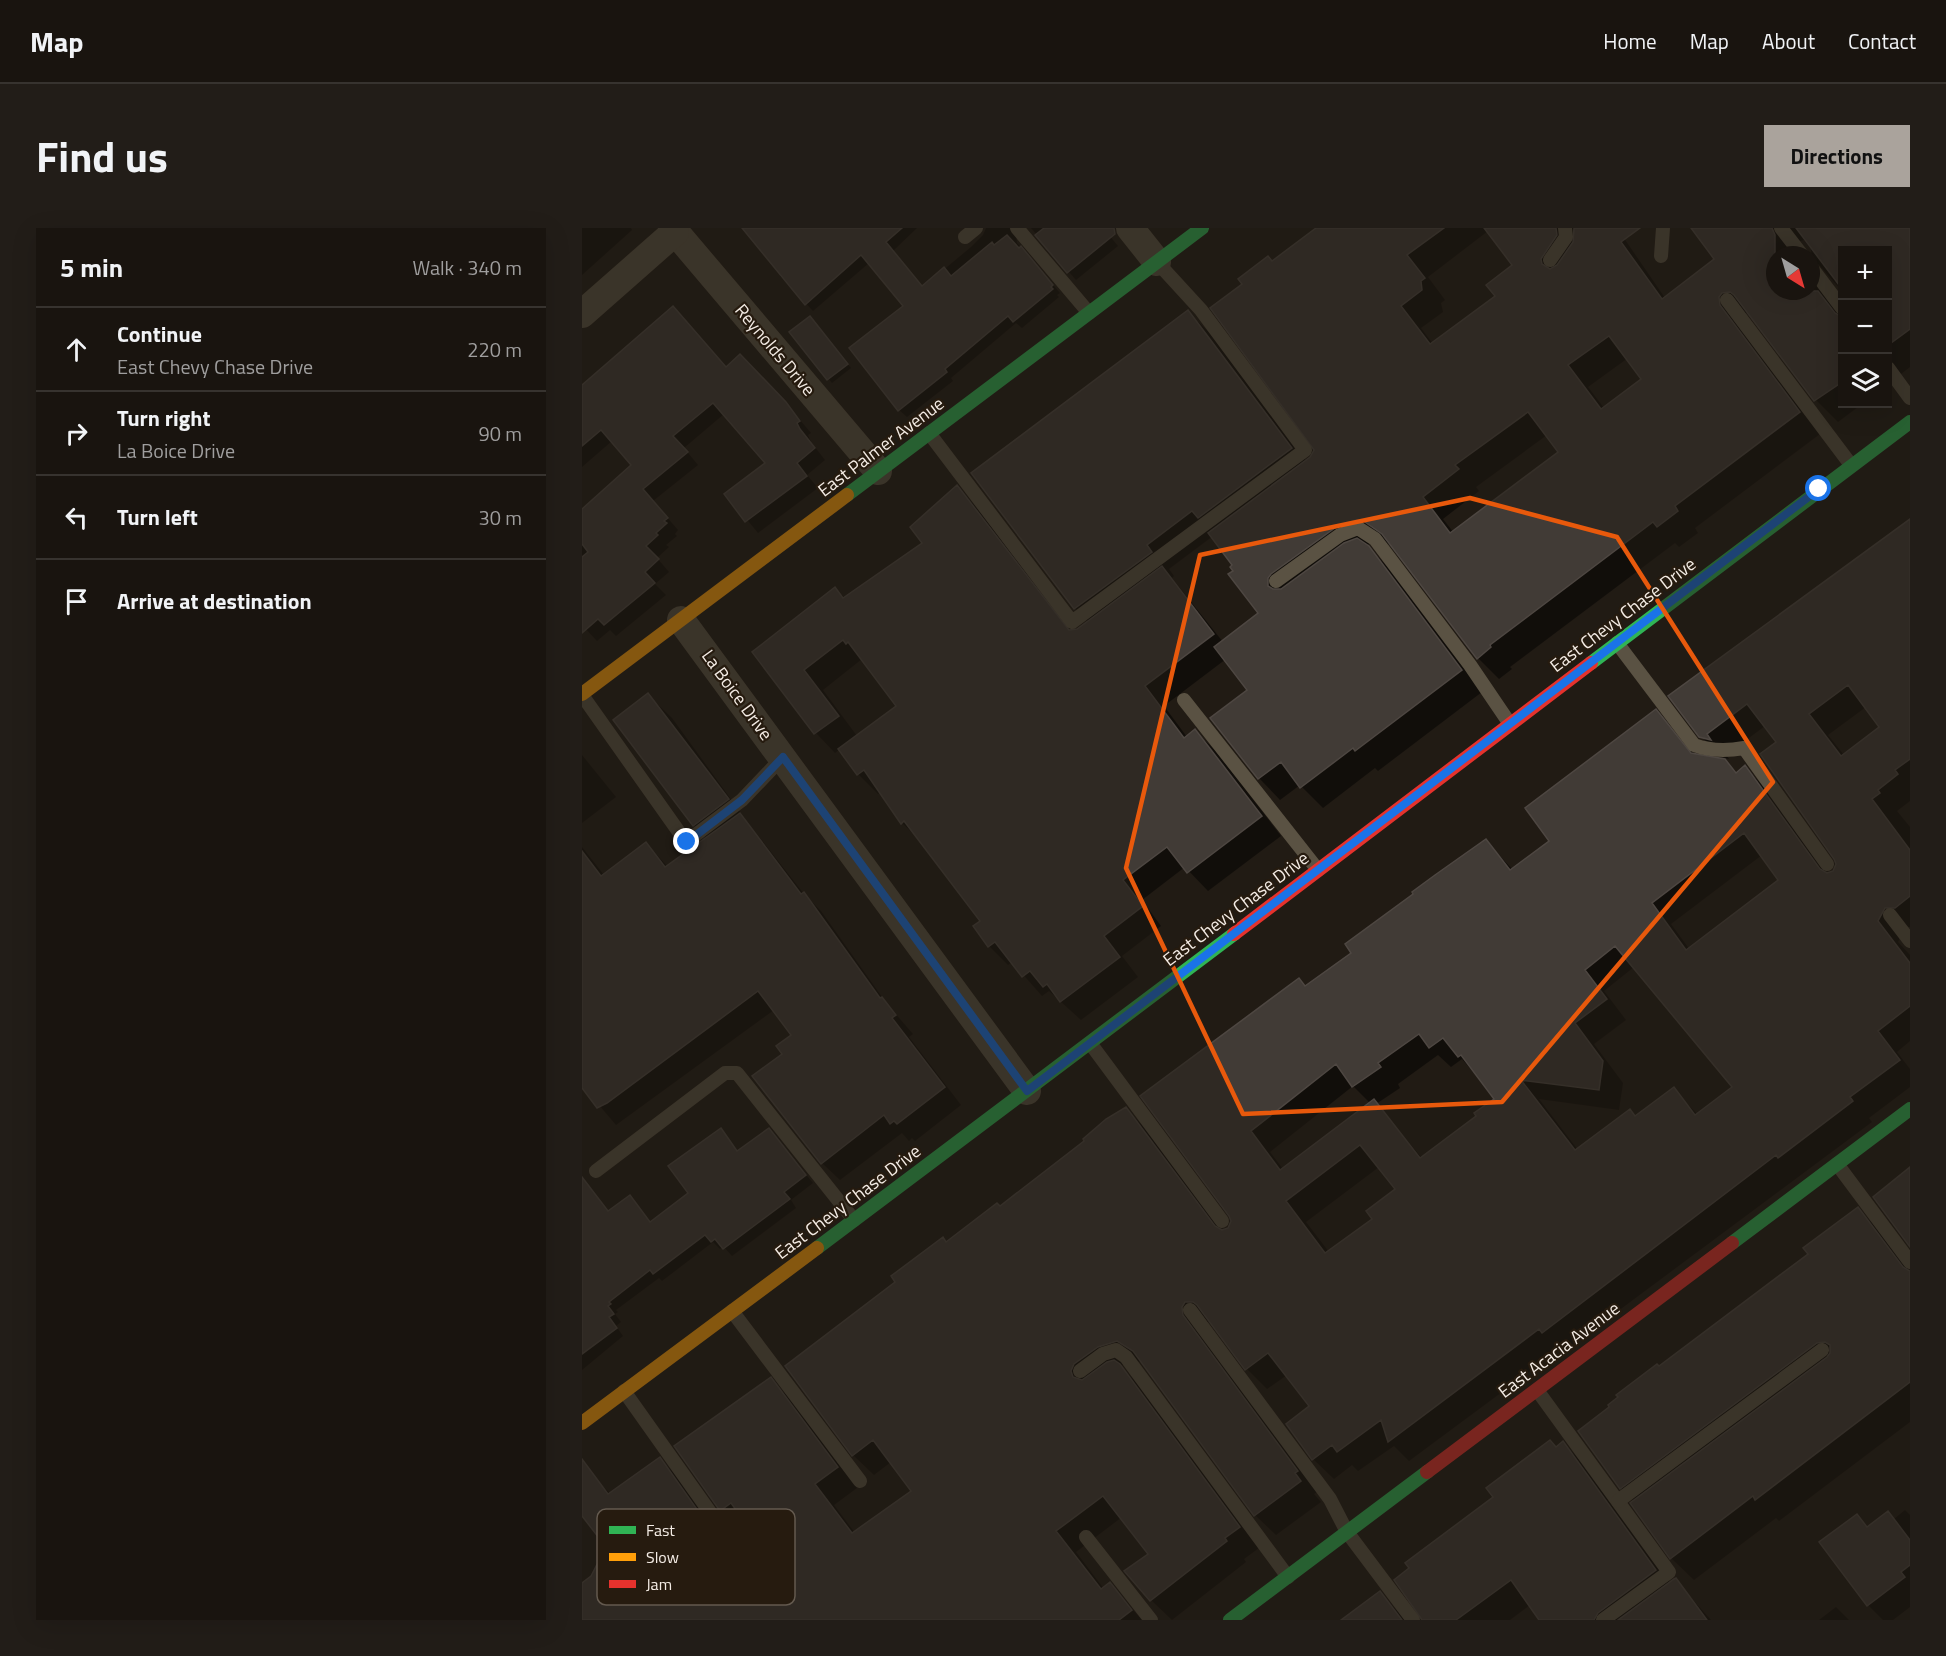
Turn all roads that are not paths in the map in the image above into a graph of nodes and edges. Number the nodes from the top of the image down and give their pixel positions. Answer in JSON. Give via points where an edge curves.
{"nodes":[{"id":1,"x":1017,"y":228,"type":"edge"},
{"id":2,"x":1130,"y":228,"type":"edge"},
{"id":3,"x":1202,"y":228,"type":"edge"},
{"id":4,"x":1565,"y":228,"type":"edge"},
{"id":5,"x":1663,"y":228,"type":"edge"},
{"id":6,"x":1781,"y":228,"type":"edge"},
{"id":7,"x":674,"y":230,"type":"edge"},
{"id":8,"x":1795,"y":246,"type":"edge"},
{"id":9,"x":1661,"y":256,"type":"dead end"},
{"id":10,"x":1550,"y":260,"type":"dead end"},
{"id":11,"x":1156,"y":262,"type":"junction"},
{"id":12,"x":1820,"y":279,"type":"edge"},
{"id":13,"x":1727,"y":300,"type":"dead end"},
{"id":14,"x":1838,"y":303,"type":"edge"},
{"id":15,"x":1089,"y":313,"type":"junction"},
{"id":16,"x":582,"y":314,"type":"edge"},
{"id":17,"x":1892,"y":375,"type":"edge"},
{"id":18,"x":1910,"y":398,"type":"edge"},
{"id":19,"x":1910,"y":422,"type":"edge"},
{"id":20,"x":929,"y":433,"type":"junction"},
{"id":21,"x":1851,"y":465,"type":"junction"},
{"id":22,"x":878,"y":471,"type":"junction"},
{"id":23,"x":1276,"y":581,"type":"dead end"},
{"id":24,"x":681,"y":620,"type":"junction"},
{"id":25,"x":1617,"y":643,"type":"junction"},
{"id":26,"x":582,"y":694,"type":"edge"},
{"id":27,"x":1184,"y":700,"type":"dead end"},
{"id":28,"x":1510,"y":724,"type":"junction"},
{"id":29,"x":783,"y":757,"type":"junction"},
{"id":30,"x":1827,"y":864,"type":"dead end"},
{"id":31,"x":1318,"y":870,"type":"junction"},
{"id":32,"x":1890,"y":915,"type":"dead end"},
{"id":33,"x":1910,"y":941,"type":"edge"},
{"id":34,"x":1090,"y":1043,"type":"junction"},
{"id":35,"x":1027,"y":1091,"type":"junction"},
{"id":36,"x":1910,"y":1109,"type":"edge"},
{"id":37,"x":1837,"y":1164,"type":"junction"},
{"id":38,"x":596,"y":1170,"type":"dead end"},
{"id":39,"x":854,"y":1220,"type":"junction"},
{"id":40,"x":1222,"y":1221,"type":"dead end"},
{"id":41,"x":1910,"y":1262,"type":"edge"},
{"id":42,"x":1190,"y":1310,"type":"dead end"},
{"id":43,"x":732,"y":1311,"type":"junction"},
{"id":44,"x":1822,"y":1350,"type":"dead end"},
{"id":45,"x":1080,"y":1371,"type":"dead end"},
{"id":46,"x":1537,"y":1390,"type":"junction"},
{"id":47,"x":624,"y":1391,"type":"junction"},
{"id":48,"x":582,"y":1423,"type":"edge"},
{"id":49,"x":860,"y":1481,"type":"dead end"},
{"id":50,"x":1618,"y":1501,"type":"junction"},
{"id":51,"x":708,"y":1509,"type":"edge"},
{"id":52,"x":1347,"y":1532,"type":"junction"},
{"id":53,"x":1086,"y":1537,"type":"dead end"},
{"id":54,"x":1288,"y":1577,"type":"junction"},
{"id":55,"x":1151,"y":1620,"type":"edge"},
{"id":56,"x":1230,"y":1620,"type":"edge"},
{"id":57,"x":1413,"y":1620,"type":"edge"},
{"id":58,"x":1603,"y":1620,"type":"edge"}],
"edges":[{"from":1,"to":15,"type":"lane"},
{"from":2,"to":11,"type":"street"},
{"from":3,"to":11,"type":"main road","name":"East Palmer Avenue"},
{"from":4,"to":10,"type":"lane","via":[[1566,237]]},
{"from":5,"to":9,"type":"lane"},
{"from":6,"to":8,"type":"lane"},
{"from":7,"to":16,"type":"street"},
{"from":7,"to":22,"type":"street","name":"Reynolds Drive"},
{"from":11,"to":15,"type":"main road","name":"East Palmer Avenue"},
{"from":11,"to":20,"type":"lane","via":[[1201,310],[1305,450],[1072,622]]},
{"from":12,"to":14,"type":"lane"},
{"from":13,"to":21,"type":"lane"},
{"from":15,"to":20,"type":"main road","name":"East Palmer Avenue"},
{"from":17,"to":18,"type":"lane"},
{"from":19,"to":21,"type":"main road","name":"East Chevy Chase Drive"},
{"from":20,"to":22,"type":"main road","name":"East Palmer Avenue"},
{"from":21,"to":25,"type":"main road","name":"East Chevy Chase Drive"},
{"from":22,"to":24,"type":"main road","name":"East Palmer Avenue"},
{"from":23,"to":28,"type":"lane","via":[[1340,535],[1358,528],[1375,539]]},
{"from":24,"to":26,"type":"main road","name":"East Palmer Avenue"},
{"from":24,"to":29,"type":"street","name":"La Boice Drive"},
{"from":25,"to":28,"type":"main road","name":"East Chevy Chase Drive"},
{"from":25,"to":30,"type":"lane","via":[[1694,745],[1730,751],[1744,747]]},
{"from":26,"to":29,"type":"lane","via":[[687,842],[742,800]]},
{"from":27,"to":31,"type":"lane"},
{"from":28,"to":31,"type":"main road","name":"East Chevy Chase Drive"},
{"from":29,"to":35,"type":"street","name":"La Boice Drive"},
{"from":31,"to":34,"type":"main road","name":"East Chevy Chase Drive"},
{"from":32,"to":33,"type":"lane"},
{"from":34,"to":35,"type":"main road","name":"East Chevy Chase Drive"},
{"from":34,"to":40,"type":"lane"},
{"from":35,"to":39,"type":"main road","name":"East Chevy Chase Drive"},
{"from":36,"to":37,"type":"main road","name":"East Acacia Avenue"},
{"from":37,"to":41,"type":"lane"},
{"from":37,"to":46,"type":"main road","name":"East Acacia Avenue"},
{"from":38,"to":39,"type":"lane","via":[[725,1073],[737,1073]]},
{"from":39,"to":43,"type":"main road","name":"East Chevy Chase Drive"},
{"from":42,"to":52,"type":"lane","via":[[1330,1499]]},
{"from":43,"to":47,"type":"main road","name":"East Chevy Chase Drive"},
{"from":43,"to":49,"type":"lane"},
{"from":44,"to":50,"type":"lane"},
{"from":45,"to":54,"type":"lane","via":[[1103,1354],[1116,1350],[1126,1357]]},
{"from":46,"to":50,"type":"lane"},
{"from":46,"to":52,"type":"main road","name":"East Acacia Avenue"},
{"from":47,"to":48,"type":"main road","name":"East Chevy Chase Drive"},
{"from":47,"to":51,"type":"lane"},
{"from":50,"to":58,"type":"lane","via":[[1669,1572]]},
{"from":52,"to":54,"type":"main road","name":"East Acacia Avenue"},
{"from":52,"to":57,"type":"lane"},
{"from":53,"to":55,"type":"lane"},
{"from":54,"to":56,"type":"main road","name":"East Acacia Avenue"}]}
